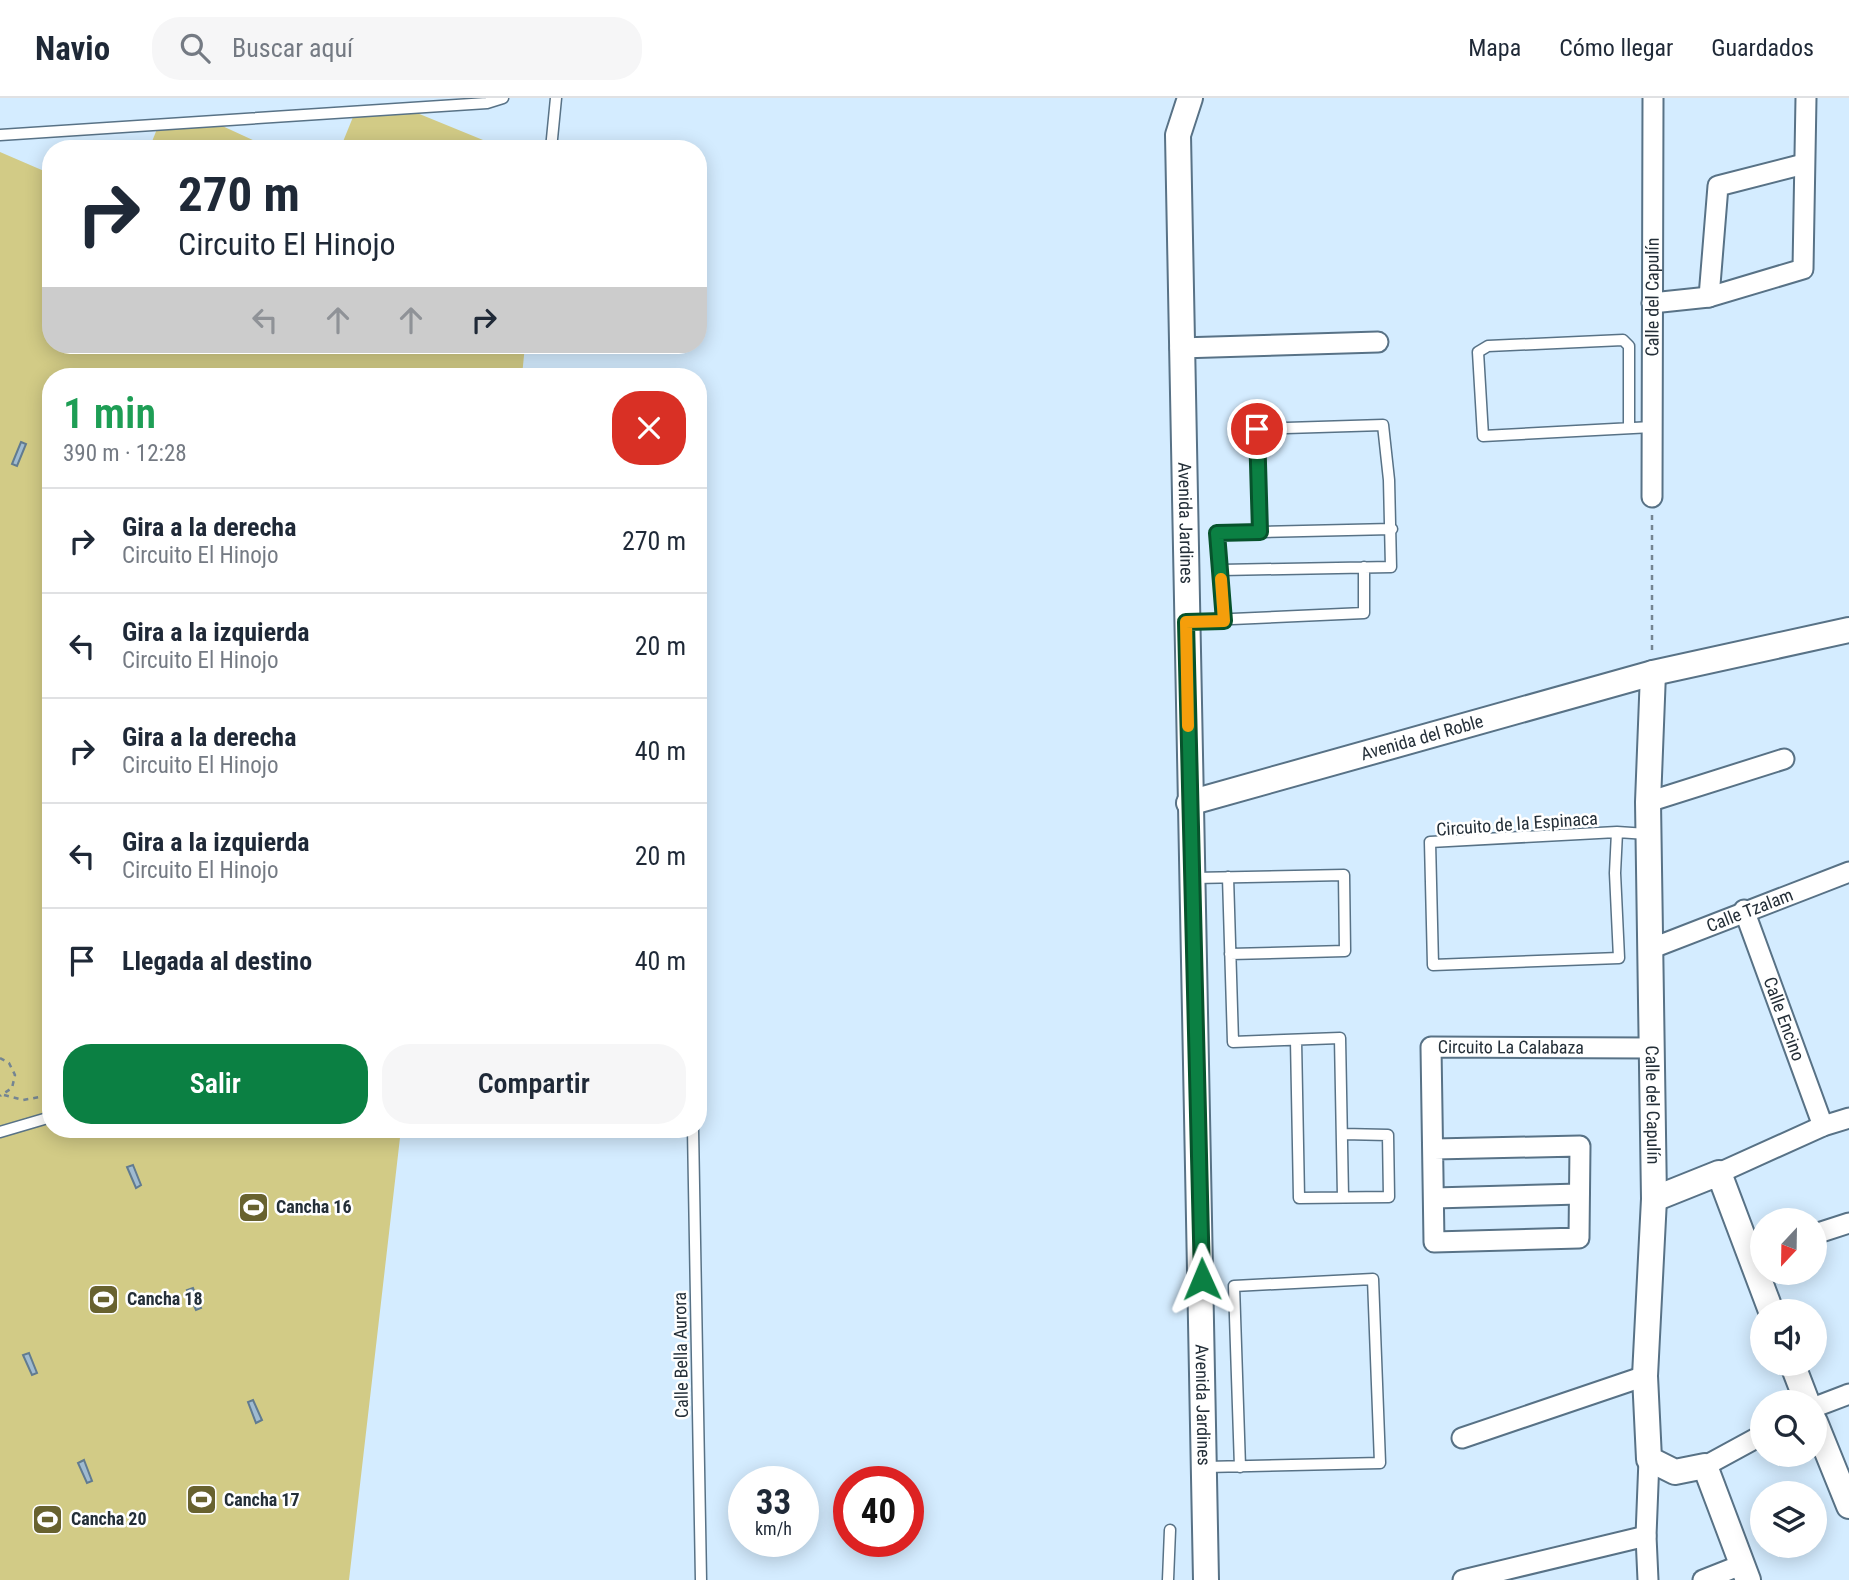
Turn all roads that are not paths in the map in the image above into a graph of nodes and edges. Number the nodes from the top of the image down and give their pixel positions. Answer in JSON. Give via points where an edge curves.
{"nodes":[{"id":1,"x":503,"y":98,"type":"edge"},
{"id":2,"x":556,"y":98,"type":"edge"},
{"id":3,"x":1190,"y":98,"type":"edge"},
{"id":4,"x":1653,"y":98,"type":"edge"},
{"id":5,"x":1806,"y":98,"type":"edge"},
{"id":6,"x":0,"y":135,"type":"edge"},
{"id":7,"x":552,"y":140,"type":"edge"},
{"id":8,"x":1804,"y":164,"type":"junction"},
{"id":9,"x":1709,"y":296,"type":"junction"},
{"id":10,"x":1652,"y":303,"type":"junction"},
{"id":11,"x":1378,"y":342,"type":"dead end"},
{"id":12,"x":1180,"y":348,"type":"junction"},
{"id":13,"x":1629,"y":428,"type":"junction"},
{"id":14,"x":1653,"y":428,"type":"junction"},
{"id":15,"x":1652,"y":497,"type":"road end"},
{"id":16,"x":1392,"y":529,"type":"junction"},
{"id":17,"x":1260,"y":532,"type":"junction"},
{"id":18,"x":1364,"y":567,"type":"junction"},
{"id":19,"x":1221,"y":570,"type":"junction"},
{"id":20,"x":1224,"y":621,"type":"junction"},
{"id":21,"x":1186,"y":622,"type":"junction"},
{"id":22,"x":1849,"y":630,"type":"edge"},
{"id":23,"x":1653,"y":673,"type":"junction"},
{"id":24,"x":1784,"y":759,"type":"dead end"},
{"id":25,"x":1648,"y":802,"type":"junction"},
{"id":26,"x":1189,"y":803,"type":"junction"},
{"id":27,"x":1617,"y":832,"type":"junction"},
{"id":28,"x":1651,"y":834,"type":"junction"},
{"id":29,"x":1849,"y":873,"type":"edge"},
{"id":30,"x":1228,"y":877,"type":"junction"},
{"id":31,"x":1192,"y":878,"type":"junction"},
{"id":32,"x":1744,"y":910,"type":"junction"},
{"id":33,"x":1650,"y":949,"type":"junction"},
{"id":34,"x":1230,"y":954,"type":"junction"},
{"id":35,"x":1296,"y":1040,"type":"junction"},
{"id":36,"x":1650,"y":1048,"type":"junction"},
{"id":37,"x":1849,"y":1118,"type":"edge"},
{"id":38,"x":42,"y":1120,"type":"edge"},
{"id":39,"x":1823,"y":1126,"type":"junction"},
{"id":40,"x":0,"y":1132,"type":"edge"},
{"id":41,"x":1343,"y":1134,"type":"junction"},
{"id":42,"x":693,"y":1138,"type":"edge"},
{"id":43,"x":1434,"y":1149,"type":"junction"},
{"id":44,"x":1719,"y":1173,"type":"junction"},
{"id":45,"x":1579,"y":1194,"type":"junction"},
{"id":46,"x":1343,"y":1197,"type":"junction"},
{"id":47,"x":1434,"y":1198,"type":"junction"},
{"id":48,"x":1654,"y":1199,"type":"junction"},
{"id":49,"x":1849,"y":1223,"type":"edge"},
{"id":50,"x":1827,"y":1230,"type":"edge"},
{"id":51,"x":1750,"y":1241,"type":"edge"},
{"id":52,"x":1645,"y":1376,"type":"junction"},
{"id":53,"x":1849,"y":1394,"type":"edge"},
{"id":54,"x":1827,"y":1402,"type":"edge"},
{"id":55,"x":1462,"y":1438,"type":"dead end"},
{"id":56,"x":1750,"y":1442,"type":"edge"},
{"id":57,"x":1827,"y":1452,"type":"edge"},
{"id":58,"x":1649,"y":1459,"type":"junction"},
{"id":59,"x":1705,"y":1466,"type":"junction"},
{"id":60,"x":1206,"y":1467,"type":"junction"},
{"id":61,"x":1240,"y":1467,"type":"junction"},
{"id":62,"x":1849,"y":1506,"type":"edge"},
{"id":63,"x":1170,"y":1530,"type":"dead end"},
{"id":64,"x":1646,"y":1536,"type":"junction"},
{"id":65,"x":1744,"y":1572,"type":"edge"},
{"id":66,"x":701,"y":1580,"type":"edge"},
{"id":67,"x":1168,"y":1580,"type":"edge"},
{"id":68,"x":1206,"y":1580,"type":"edge"},
{"id":69,"x":1463,"y":1580,"type":"edge"},
{"id":70,"x":1647,"y":1580,"type":"edge"},
{"id":71,"x":1703,"y":1580,"type":"edge"}],
"edges":[{"from":1,"to":6,"type":"lane","via":[[487,103]]},
{"from":2,"to":7,"type":"lane"},
{"from":3,"to":12,"type":"street","name":"Avenida Jardines","via":[[1178,135]]},
{"from":4,"to":10,"type":"street","name":"Calle del Capulín"},
{"from":5,"to":8,"type":"street"},
{"from":8,"to":9,"type":"street","via":[[1718,186]]},
{"from":8,"to":9,"type":"street","via":[[1803,269]]},
{"from":9,"to":10,"type":"street"},
{"from":10,"to":14,"type":"street","name":"Calle del Capulín"},
{"from":11,"to":12,"type":"street"},
{"from":12,"to":21,"type":"street","name":"Avenida Jardines"},
{"from":13,"to":13,"type":"lane","via":[[1629,346],[1623,340],[1488,346],[1478,352],[1482,436]]},
{"from":13,"to":14,"type":"lane"},
{"from":14,"to":15,"type":"street","name":"Calle del Capulín"},
{"from":16,"to":17,"type":"lane"},
{"from":16,"to":17,"type":"lane","via":[[1383,425],[1257,429]]},
{"from":16,"to":18,"type":"lane","via":[[1391,567]]},
{"from":17,"to":19,"type":"lane","via":[[1217,533]]},
{"from":18,"to":19,"type":"lane"},
{"from":18,"to":20,"type":"lane","via":[[1364,613]]},
{"from":19,"to":20,"type":"lane"},
{"from":20,"to":21,"type":"lane"},
{"from":21,"to":26,"type":"street","name":"Avenida Jardines"},
{"from":22,"to":23,"type":"street","name":"Avenida del Roble"},
{"from":23,"to":25,"type":"street","name":"Calle del Capulín"},
{"from":23,"to":26,"type":"street","name":"Avenida del Roble"},
{"from":24,"to":25,"type":"street"},
{"from":25,"to":28,"type":"street","name":"Calle del Capulín"},
{"from":26,"to":31,"type":"street","name":"Avenida Jardines"},
{"from":27,"to":27,"type":"lane","name":"Circuito de la Espinaca","via":[[1619,958],[1433,964],[1430,842]]},
{"from":27,"to":28,"type":"lane","name":"Circuito de la Espinaca"},
{"from":28,"to":33,"type":"street","name":"Calle del Capulín"},
{"from":29,"to":32,"type":"street","name":"Calle Tzalam"},
{"from":30,"to":31,"type":"lane"},
{"from":30,"to":34,"type":"lane"},
{"from":30,"to":34,"type":"lane","via":[[1344,874],[1346,951]]},
{"from":31,"to":60,"type":"street","name":"Avenida Jardines"},
{"from":32,"to":33,"type":"street","name":"Calle Tzalam"},
{"from":32,"to":39,"type":"street","name":"Calle Encino"},
{"from":33,"to":36,"type":"street","name":"Calle del Capulín"},
{"from":34,"to":35,"type":"lane","via":[[1233,1042]]},
{"from":35,"to":41,"type":"lane","via":[[1340,1038]]},
{"from":35,"to":46,"type":"lane","via":[[1299,1198]]},
{"from":36,"to":43,"type":"street","name":"Circuito La Calabaza","via":[[1430,1047]]},
{"from":36,"to":48,"type":"street","name":"Calle del Capulín"},
{"from":37,"to":39,"type":"street"},
{"from":38,"to":40,"type":"lane"},
{"from":39,"to":44,"type":"street"},
{"from":41,"to":46,"type":"lane"},
{"from":41,"to":46,"type":"lane","via":[[1388,1135],[1389,1197]]},
{"from":42,"to":66,"type":"lane","name":"Calle Bella Aurora"},
{"from":43,"to":45,"type":"street","name":"Circuito La Calabaza","via":[[1580,1146]]},
{"from":43,"to":47,"type":"street","name":"Circuito La Calabaza"},
{"from":44,"to":48,"type":"street"},
{"from":44,"to":51,"type":"street"},
{"from":45,"to":47,"type":"street"},
{"from":45,"to":47,"type":"street","name":"Circuito La Calabaza","via":[[1579,1238],[1434,1242]]},
{"from":48,"to":52,"type":"street","name":"Calle del Capulín"},
{"from":49,"to":50,"type":"street"},
{"from":52,"to":55,"type":"street"},
{"from":52,"to":58,"type":"street","name":"Calle del Capulín"},
{"from":53,"to":54,"type":"street"},
{"from":56,"to":59,"type":"street"},
{"from":57,"to":62,"type":"street"},
{"from":58,"to":59,"type":"street","via":[[1675,1472]]},
{"from":58,"to":64,"type":"street","name":"Calle del Capulín"},
{"from":59,"to":65,"type":"street"},
{"from":60,"to":61,"type":"lane"},
{"from":60,"to":68,"type":"street","name":"Avenida Jardines"},
{"from":61,"to":61,"type":"lane","via":[[1380,1463],[1373,1279],[1234,1286]]},
{"from":63,"to":67,"type":"lane"},
{"from":64,"to":69,"type":"street"},
{"from":64,"to":70,"type":"street","name":"Calle del Capulín"},
{"from":65,"to":71,"type":"street"}]}
